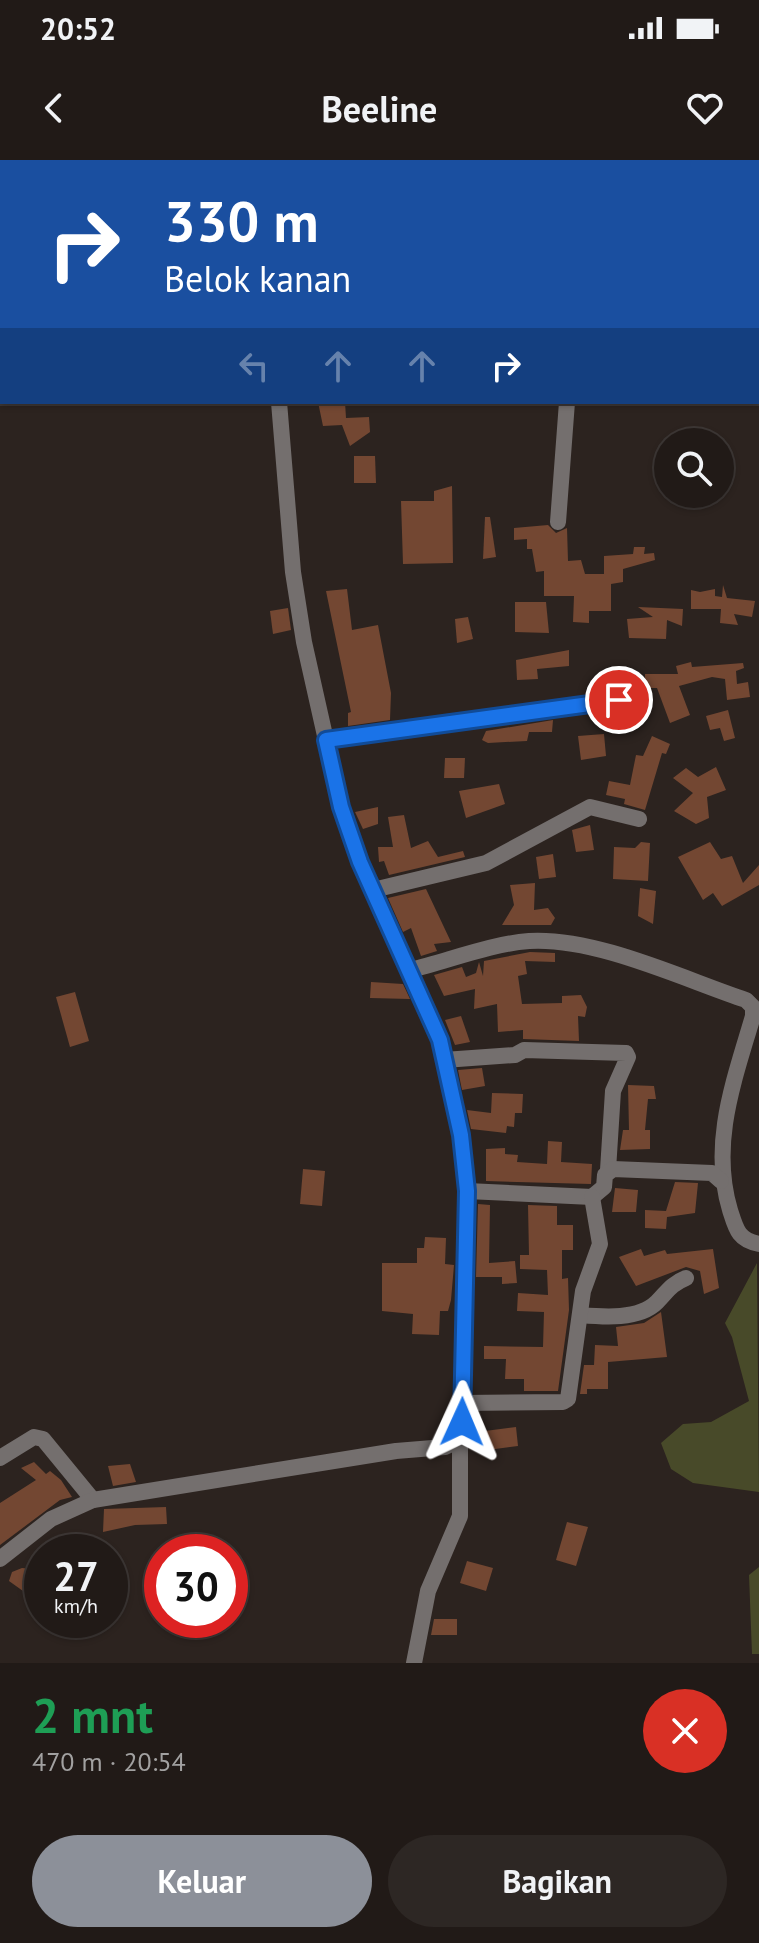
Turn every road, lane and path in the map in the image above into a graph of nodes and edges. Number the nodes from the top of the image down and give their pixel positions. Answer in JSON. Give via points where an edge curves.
{"nodes":[{"id":1,"x":279,"y":404,"type":"edge"},
{"id":2,"x":567,"y":404,"type":"edge"},
{"id":3,"x":558,"y":522,"type":"dead end"},
{"id":4,"x":619,"y":700,"type":"dead end"},
{"id":5,"x":326,"y":740,"type":"junction"},
{"id":6,"x":639,"y":819,"type":"dead end"},
{"id":7,"x":373,"y":890,"type":"junction"},
{"id":8,"x":410,"y":970,"type":"junction"},
{"id":9,"x":444,"y":1060,"type":"junction"},
{"id":10,"x":608,"y":1170,"type":"junction"},
{"id":11,"x":721,"y":1181,"type":"junction"},
{"id":12,"x":467,"y":1191,"type":"junction"},
{"id":13,"x":592,"y":1197,"type":"junction"},
{"id":14,"x":759,"y":1244,"type":"edge"},
{"id":15,"x":686,"y":1278,"type":"dead end"},
{"id":16,"x":581,"y":1315,"type":"junction"},
{"id":17,"x":463,"y":1403,"type":"junction"},
{"id":18,"x":460,"y":1440,"type":"junction"},
{"id":19,"x":0,"y":1458,"type":"edge"},
{"id":20,"x":93,"y":1500,"type":"junction"},
{"id":21,"x":0,"y":1559,"type":"edge"},
{"id":22,"x":414,"y":1663,"type":"edge"}],
"edges":[{"from":1,"to":5,"type":"street","via":[[293,572]]},
{"from":2,"to":3,"type":"street"},
{"from":4,"to":5,"type":"street"},
{"from":5,"to":7,"type":"street","via":[[341,807]]},
{"from":6,"to":7,"type":"street","via":[[590,807],[486,863]]},
{"from":7,"to":8,"type":"street"},
{"from":8,"to":9,"type":"street"},
{"from":8,"to":11,"type":"street","via":[[519,943],[548,942],[601,951],[746,1000],[753,1016],[723,1116]]},
{"from":9,"to":10,"type":"street","via":[[524,1050],[626,1053],[612,1095]]},
{"from":9,"to":12,"type":"street"},
{"from":10,"to":11,"type":"street","via":[[712,1173]]},
{"from":10,"to":13,"type":"street","via":[[604,1187]]},
{"from":11,"to":14,"type":"street","via":[[739,1235]]},
{"from":12,"to":13,"type":"street"},
{"from":12,"to":17,"type":"street"},
{"from":13,"to":16,"type":"street","via":[[600,1244],[583,1291]]},
{"from":15,"to":16,"type":"street","via":[[637,1312]]},
{"from":16,"to":17,"type":"street","via":[[567,1401]]},
{"from":17,"to":18,"type":"street"},
{"from":18,"to":20,"type":"street","via":[[445,1447]]},
{"from":18,"to":22,"type":"street","via":[[460,1516],[428,1591]]},
{"from":19,"to":20,"type":"street","via":[[34,1437],[43,1439]]},
{"from":20,"to":21,"type":"street","via":[[51,1519]]}]}
